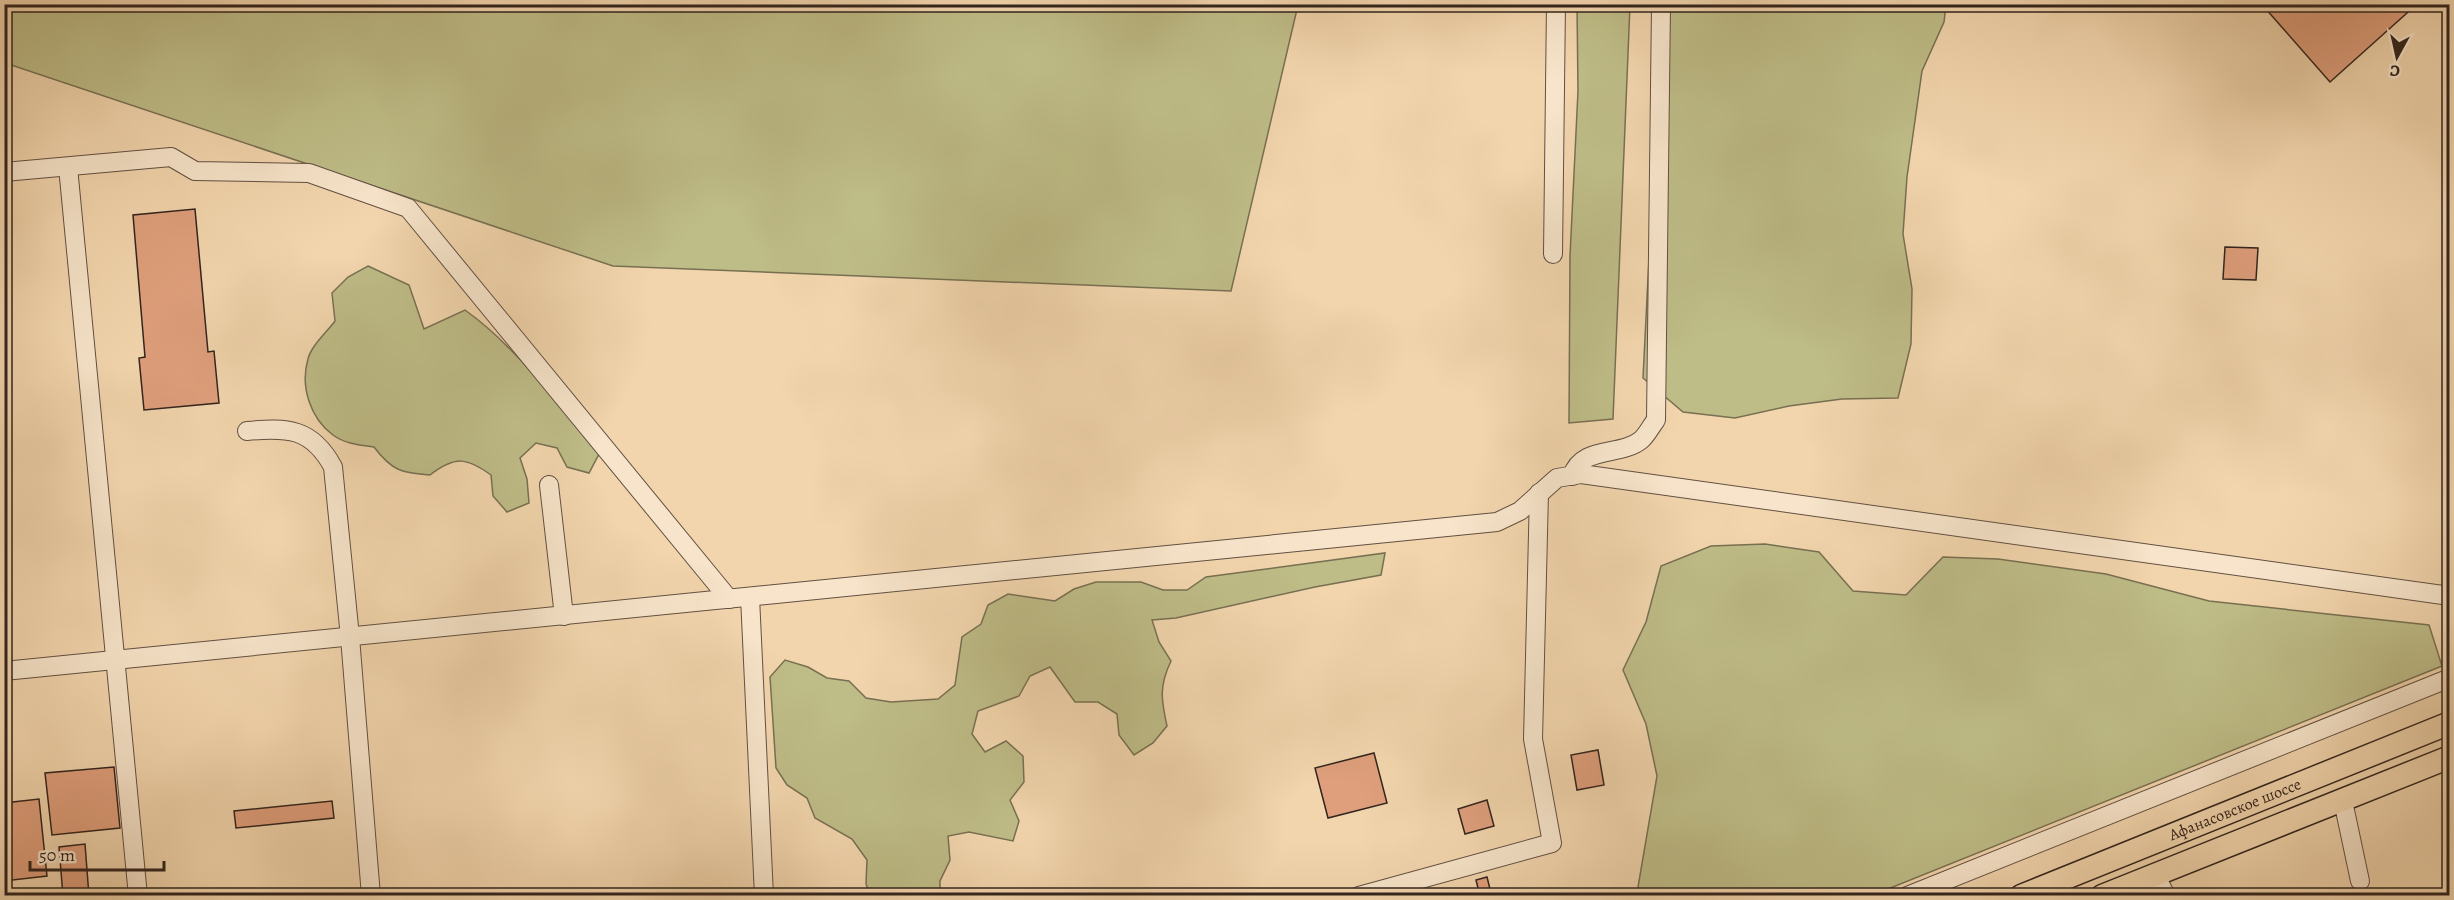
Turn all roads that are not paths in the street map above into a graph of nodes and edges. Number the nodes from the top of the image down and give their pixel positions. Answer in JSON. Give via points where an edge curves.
{"nodes":[{"id":1,"x":1556,"y":4,"type":"edge"},
{"id":2,"x":1660,"y":4,"type":"edge"},
{"id":3,"x":68,"y":167,"type":"junction"},
{"id":4,"x":4,"y":172,"type":"edge"},
{"id":5,"x":1553,"y":254,"type":"dead end"},
{"id":6,"x":247,"y":431,"type":"dead end"},
{"id":7,"x":1572,"y":476,"type":"junction"},
{"id":8,"x":549,"y":485,"type":"dead end"},
{"id":9,"x":1539,"y":493,"type":"junction"},
{"id":10,"x":2450,"y":596,"type":"edge"},
{"id":11,"x":750,"y":597,"type":"junction"},
{"id":12,"x":729,"y":599,"type":"junction"},
{"id":13,"x":564,"y":615,"type":"junction"},
{"id":14,"x":350,"y":637,"type":"junction"},
{"id":15,"x":115,"y":660,"type":"junction"},
{"id":16,"x":4,"y":671,"type":"edge"},
{"id":17,"x":2450,"y":678,"type":"edge"},
{"id":18,"x":2450,"y":723,"type":"edge"},
{"id":19,"x":2450,"y":757,"type":"edge"},
{"id":20,"x":2343,"y":801,"type":"junction"},
{"id":21,"x":2156,"y":874,"type":"junction"},
{"id":22,"x":2360,"y":881,"type":"dead end"},
{"id":23,"x":138,"y":896,"type":"edge"},
{"id":24,"x":371,"y":896,"type":"edge"},
{"id":25,"x":764,"y":896,"type":"edge"},
{"id":26,"x":1359,"y":896,"type":"edge"},
{"id":27,"x":1907,"y":896,"type":"edge"},
{"id":28,"x":2021,"y":896,"type":"edge"},
{"id":29,"x":2102,"y":896,"type":"edge"},
{"id":30,"x":2166,"y":896,"type":"edge"}],
"edges":[{"from":1,"to":5,"type":"street"},
{"from":2,"to":7,"type":"street","via":[[1656,420],[1640,440],[1586,457],[1575,466]]},
{"from":3,"to":4,"type":"street"},
{"from":3,"to":12,"type":"street","via":[[171,157],[195,171],[309,173],[408,208]]},
{"from":3,"to":15,"type":"street"},
{"from":6,"to":14,"type":"street","via":[[272,428],[307,436],[323,449],[333,467]]},
{"from":7,"to":9,"type":"street","via":[[1557,478]]},
{"from":7,"to":10,"type":"street","via":[[1581,474]]},
{"from":8,"to":13,"type":"street"},
{"from":9,"to":11,"type":"street","via":[[1520,511],[1497,522]]},
{"from":9,"to":26,"type":"street","via":[[1533,739],[1552,843]]},
{"from":11,"to":12,"type":"street"},
{"from":11,"to":25,"type":"street"},
{"from":12,"to":13,"type":"street"},
{"from":13,"to":14,"type":"street"},
{"from":14,"to":15,"type":"street"},
{"from":14,"to":24,"type":"street"},
{"from":15,"to":16,"type":"street"},
{"from":15,"to":23,"type":"street"},
{"from":17,"to":27,"type":"street"},
{"from":18,"to":28,"type":"main road","name":"Афанасовское шоссе"},
{"from":19,"to":20,"type":"main road","name":"Афанасовское шоссе"},
{"from":20,"to":21,"type":"main road","name":"Афанасовское шоссе"},
{"from":20,"to":22,"type":"street"},
{"from":21,"to":29,"type":"main road","name":"Афанасовское шоссе"},
{"from":21,"to":30,"type":"street"}]}
